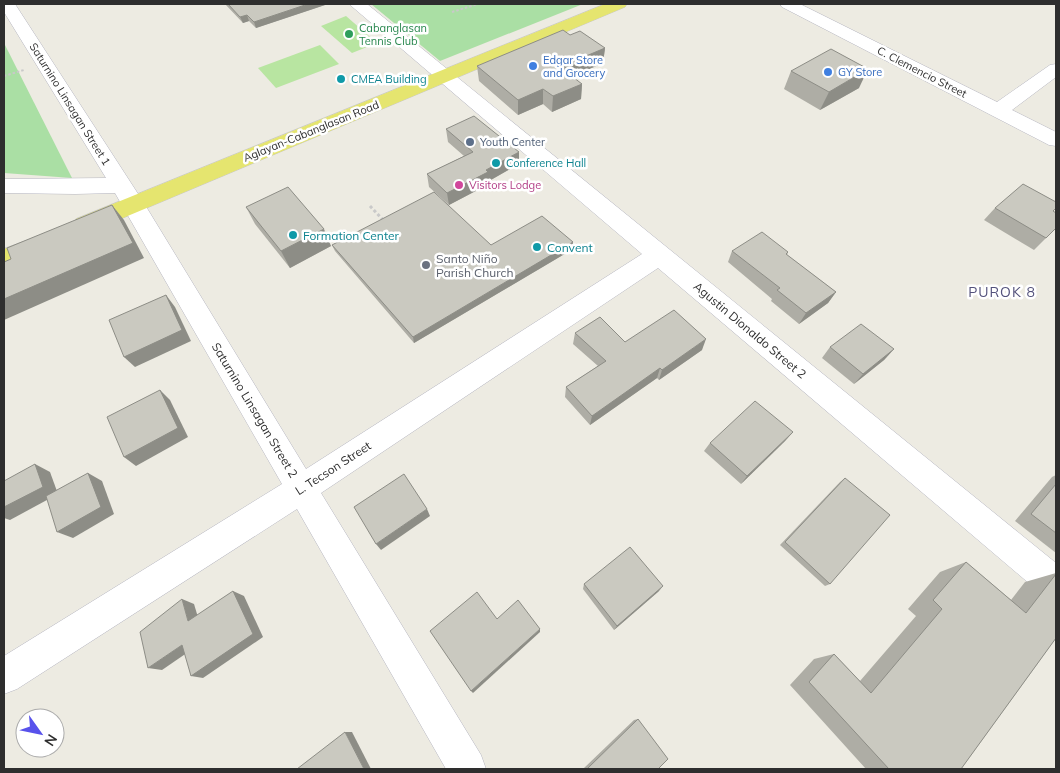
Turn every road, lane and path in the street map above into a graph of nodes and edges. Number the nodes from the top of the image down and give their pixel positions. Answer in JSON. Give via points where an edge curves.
{"nodes":[{"id":1,"x":6,"y":4,"type":"edge"},
{"id":2,"x":357,"y":4,"type":"edge"},
{"id":3,"x":478,"y":4,"type":"edge"},
{"id":4,"x":619,"y":4,"type":"edge"},
{"id":5,"x":788,"y":4,"type":"edge"},
{"id":6,"x":452,"y":12,"type":"dead end"},
{"id":7,"x":1056,"y":69,"type":"edge"},
{"id":8,"x":444,"y":77,"type":"junction"},
{"id":9,"x":999,"y":110,"type":"junction"},
{"id":10,"x":1056,"y":140,"type":"edge"},
{"id":11,"x":4,"y":186,"type":"edge"},
{"id":12,"x":127,"y":195,"type":"junction"},
{"id":13,"x":370,"y":206,"type":"dead end"},
{"id":14,"x":387,"y":224,"type":"edge"},
{"id":15,"x":658,"y":254,"type":"junction"},
{"id":16,"x":4,"y":260,"type":"edge"},
{"id":17,"x":302,"y":489,"type":"junction"},
{"id":18,"x":1056,"y":584,"type":"edge"},
{"id":19,"x":4,"y":676,"type":"edge"},
{"id":20,"x":467,"y":769,"type":"edge"}],
"edges":[{"from":1,"to":12,"type":"street","name":"Saturnino Linsagan Street 1"},
{"from":2,"to":8,"type":"street","name":"Agustin Dionaldo Street 2"},
{"from":3,"to":6,"type":"path"},
{"from":4,"to":8,"type":"main road","name":"Aglayan-Cabanglasan Road"},
{"from":5,"to":9,"type":"street","name":"C. Clemencio Street"},
{"from":7,"to":9,"type":"street"},
{"from":8,"to":12,"type":"main road","name":"Aglayan-Cabanglasan Road"},
{"from":8,"to":15,"type":"street","name":"Agustin Dionaldo Street 2"},
{"from":9,"to":10,"type":"street","name":"C. Clemencio Street"},
{"from":11,"to":12,"type":"street"},
{"from":12,"to":16,"type":"main road","name":"Aglayan-Cabanglasan Road"},
{"from":12,"to":17,"type":"street","name":"Saturnino Linsagan Street 2"},
{"from":13,"to":14,"type":"path"},
{"from":15,"to":17,"type":"street","name":"L. Tecson Street"},
{"from":15,"to":18,"type":"street","name":"Agustin Dionaldo Street 2"},
{"from":17,"to":19,"type":"street","name":"L. Tecson Street"},
{"from":17,"to":20,"type":"street","name":"Saturnino Linsagan Street 2"}]}
